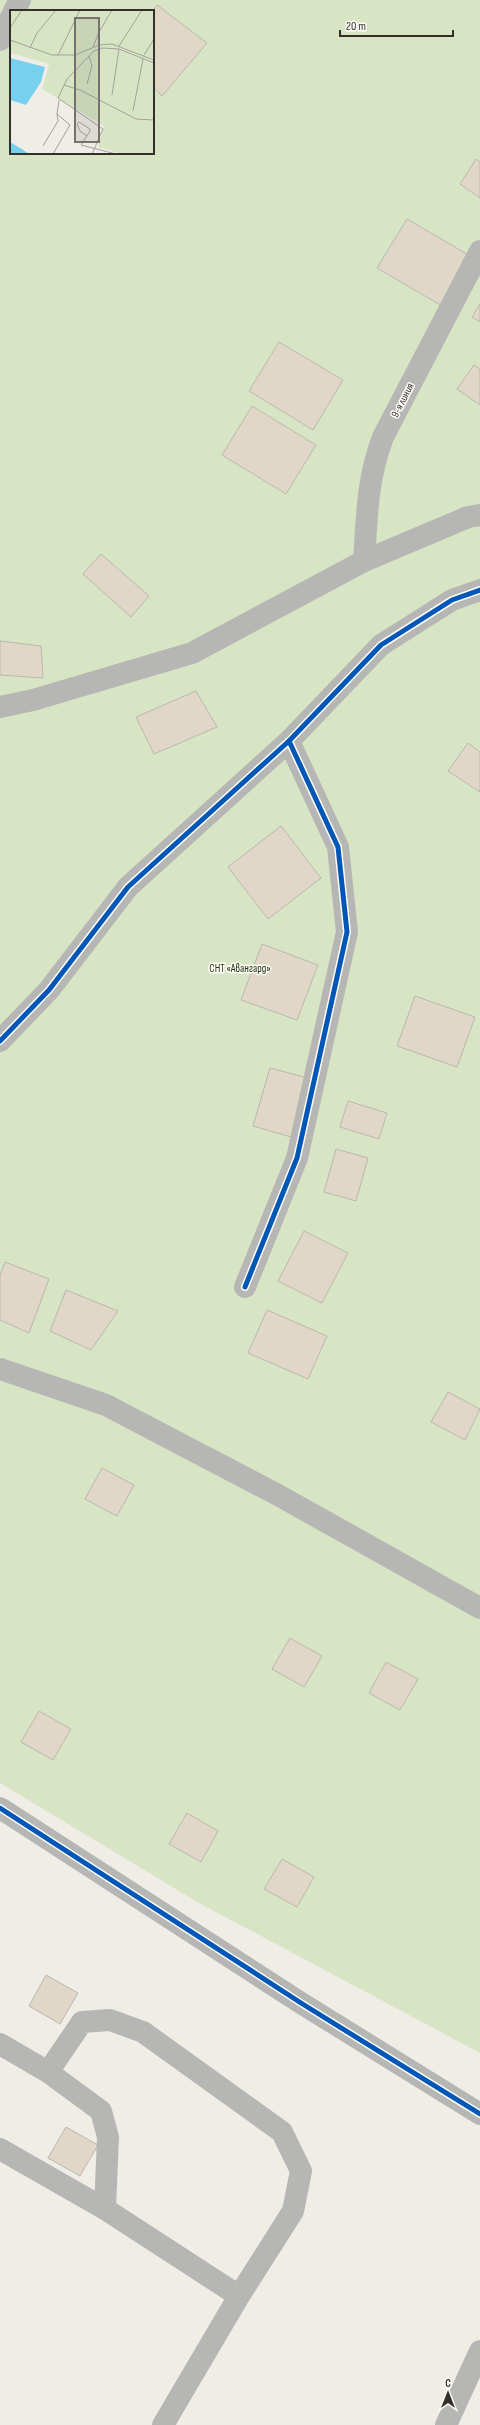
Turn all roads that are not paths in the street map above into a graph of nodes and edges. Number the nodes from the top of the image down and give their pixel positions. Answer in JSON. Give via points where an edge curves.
{"nodes":[{"id":1,"x":20,"y":0,"type":"edge"},
{"id":2,"x":15,"y":10,"type":"edge"},
{"id":3,"x":10,"y":19,"type":"edge"},
{"id":4,"x":0,"y":40,"type":"edge"},
{"id":5,"x":480,"y":251,"type":"edge"},
{"id":6,"x":480,"y":515,"type":"edge"},
{"id":7,"x":364,"y":561,"type":"junction"},
{"id":8,"x":480,"y":590,"type":"edge"},
{"id":9,"x":0,"y":707,"type":"edge"},
{"id":10,"x":289,"y":741,"type":"junction"},
{"id":11,"x":0,"y":1041,"type":"edge"},
{"id":12,"x":245,"y":1287,"type":"dead end"},
{"id":13,"x":0,"y":1369,"type":"edge"},
{"id":14,"x":480,"y":1608,"type":"edge"},
{"id":15,"x":0,"y":1808,"type":"edge"},
{"id":16,"x":0,"y":2044,"type":"edge"},
{"id":17,"x":48,"y":2072,"type":"junction"},
{"id":18,"x":480,"y":2114,"type":"edge"},
{"id":19,"x":0,"y":2148,"type":"edge"},
{"id":20,"x":105,"y":2208,"type":"junction"},
{"id":21,"x":239,"y":2296,"type":"junction"},
{"id":22,"x":480,"y":2351,"type":"edge"},
{"id":23,"x":163,"y":2425,"type":"edge"},
{"id":24,"x":446,"y":2425,"type":"edge"}],
"edges":[{"from":1,"to":2,"type":"street"},
{"from":3,"to":4,"type":"street"},
{"from":5,"to":7,"type":"street","name":"9-я линия","via":[[383,437],[374,462],[369,488]]},
{"from":6,"to":7,"type":"street","via":[[468,517]]},
{"from":7,"to":9,"type":"street","via":[[192,653],[33,700]]},
{"from":8,"to":10,"type":"street","via":[[452,600],[381,645]]},
{"from":10,"to":11,"type":"street","via":[[128,888],[49,990]]},
{"from":10,"to":12,"type":"street","via":[[338,847],[347,932],[297,1158]]},
{"from":13,"to":14,"type":"street","via":[[106,1405],[278,1495]]},
{"from":15,"to":18,"type":"street","via":[[301,2003]]},
{"from":16,"to":17,"type":"street"},
{"from":17,"to":20,"type":"street","via":[[101,2112],[108,2137]]},
{"from":17,"to":21,"type":"street","via":[[82,2022],[110,2020],[143,2032],[282,2132],[301,2171],[293,2211]]},
{"from":19,"to":20,"type":"street"},
{"from":20,"to":21,"type":"street"},
{"from":21,"to":23,"type":"street"},
{"from":22,"to":24,"type":"street"}]}
